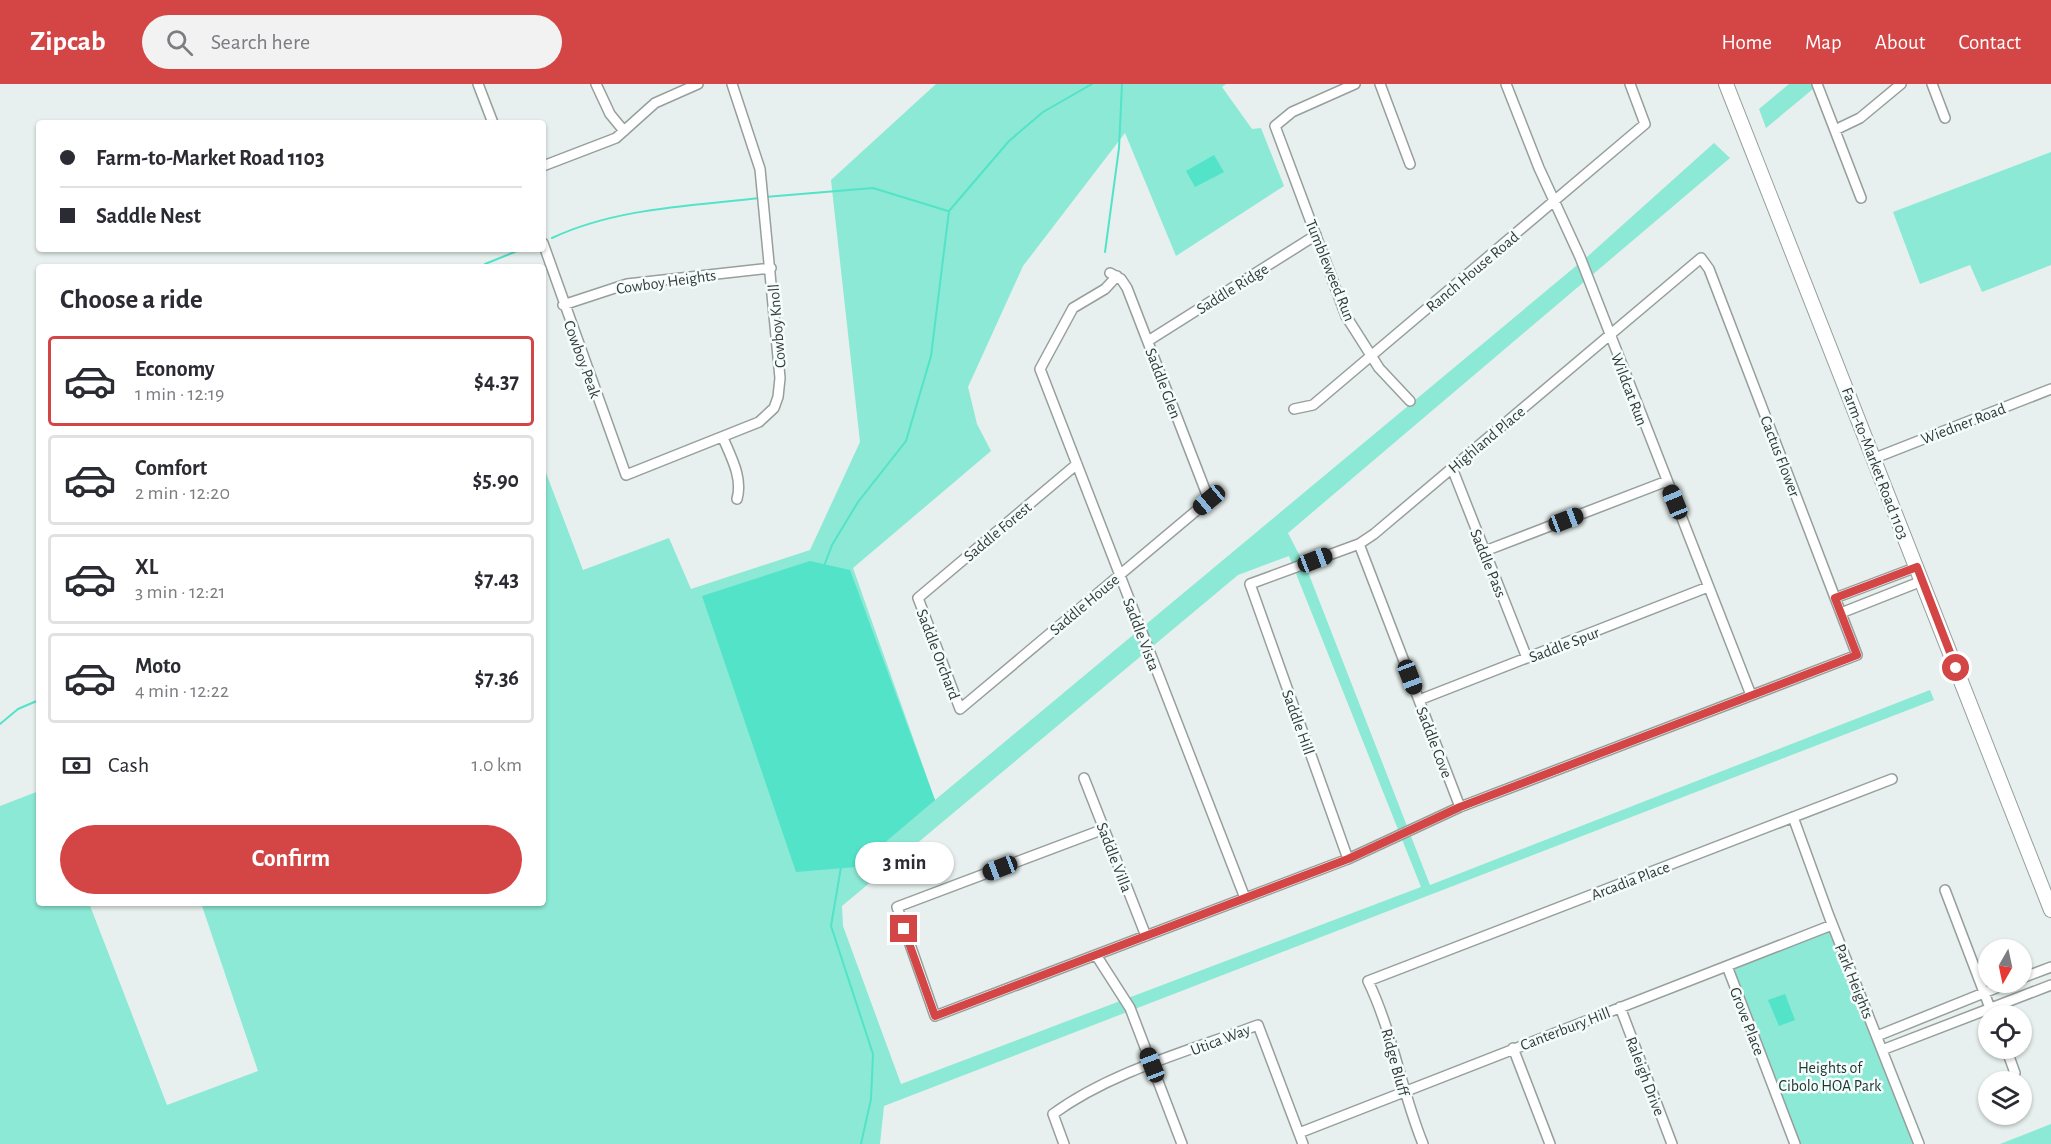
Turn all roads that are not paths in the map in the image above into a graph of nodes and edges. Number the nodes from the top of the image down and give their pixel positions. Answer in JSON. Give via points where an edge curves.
{"nodes":[{"id":1,"x":478,"y":84,"type":"edge"},
{"id":2,"x":596,"y":84,"type":"edge"},
{"id":3,"x":698,"y":84,"type":"edge"},
{"id":4,"x":732,"y":84,"type":"edge"},
{"id":5,"x":1355,"y":84,"type":"edge"},
{"id":6,"x":1380,"y":84,"type":"edge"},
{"id":7,"x":1506,"y":84,"type":"edge"},
{"id":8,"x":1630,"y":84,"type":"edge"},
{"id":9,"x":1726,"y":84,"type":"edge"},
{"id":10,"x":1817,"y":84,"type":"edge"},
{"id":11,"x":1901,"y":84,"type":"edge"},
{"id":12,"x":1932,"y":84,"type":"edge"},
{"id":13,"x":1946,"y":118,"type":"dead end"},
{"id":14,"x":492,"y":120,"type":"edge"},
{"id":15,"x":1835,"y":130,"type":"junction"},
{"id":16,"x":624,"y":131,"type":"junction"},
{"id":17,"x":1410,"y":164,"type":"dead end"},
{"id":18,"x":546,"y":165,"type":"edge"},
{"id":19,"x":1861,"y":198,"type":"dead end"},
{"id":20,"x":1556,"y":201,"type":"junction"},
{"id":21,"x":1316,"y":235,"type":"junction"},
{"id":22,"x":546,"y":252,"type":"edge"},
{"id":23,"x":1701,"y":258,"type":"joint"},
{"id":24,"x":771,"y":268,"type":"junction"},
{"id":25,"x":563,"y":305,"type":"junction"},
{"id":26,"x":1609,"y":334,"type":"junction"},
{"id":27,"x":1148,"y":341,"type":"junction"},
{"id":28,"x":1371,"y":357,"type":"junction"},
{"id":29,"x":1040,"y":369,"type":"joint"},
{"id":30,"x":2051,"y":389,"type":"edge"},
{"id":31,"x":1410,"y":401,"type":"dead end"},
{"id":32,"x":1294,"y":409,"type":"dead end"},
{"id":33,"x":723,"y":438,"type":"junction"},
{"id":34,"x":1875,"y":458,"type":"junction"},
{"id":35,"x":1077,"y":464,"type":"junction"},
{"id":36,"x":1452,"y":468,"type":"junction"},
{"id":37,"x":626,"y":475,"type":"joint"},
{"id":38,"x":1667,"y":481,"type":"junction"},
{"id":39,"x":737,"y":499,"type":"dead end"},
{"id":40,"x":1209,"y":500,"type":"joint"},
{"id":41,"x":1359,"y":544,"type":"junction"},
{"id":42,"x":1485,"y":551,"type":"junction"},
{"id":43,"x":1917,"y":567,"type":"junction"},
{"id":44,"x":1119,"y":574,"type":"junction"},
{"id":45,"x":1922,"y":581,"type":"junction"},
{"id":46,"x":1250,"y":584,"type":"joint"},
{"id":47,"x":1708,"y":587,"type":"junction"},
{"id":48,"x":918,"y":598,"type":"joint"},
{"id":49,"x":1835,"y":598,"type":"junction"},
{"id":50,"x":1841,"y":612,"type":"junction"},
{"id":51,"x":1527,"y":658,"type":"junction"},
{"id":52,"x":1751,"y":695,"type":"junction"},
{"id":53,"x":1419,"y":699,"type":"junction"},
{"id":54,"x":960,"y":709,"type":"joint"},
{"id":55,"x":1084,"y":778,"type":"dead end"},
{"id":56,"x":1892,"y":779,"type":"dead end"},
{"id":57,"x":1460,"y":807,"type":"junction"},
{"id":58,"x":1793,"y":817,"type":"junction"},
{"id":59,"x":1104,"y":830,"type":"junction"},
{"id":60,"x":1348,"y":859,"type":"junction"},
{"id":61,"x":1945,"y":890,"type":"dead end"},
{"id":62,"x":1245,"y":898,"type":"junction"},
{"id":63,"x":2051,"y":910,"type":"edge"},
{"id":64,"x":1832,"y":925,"type":"junction"},
{"id":65,"x":1146,"y":936,"type":"junction"},
{"id":66,"x":1096,"y":956,"type":"junction"},
{"id":67,"x":1727,"y":966,"type":"junction"},
{"id":68,"x":2051,"y":967,"type":"edge"},
{"id":69,"x":2032,"y":974,"type":"edge"},
{"id":70,"x":1978,"y":975,"type":"edge"},
{"id":71,"x":1368,"y":981,"type":"joint"},
{"id":72,"x":2051,"y":986,"type":"edge"},
{"id":73,"x":1985,"y":993,"type":"joint"},
{"id":74,"x":1989,"y":1005,"type":"edge"},
{"id":75,"x":2008,"y":1005,"type":"edge"},
{"id":76,"x":1620,"y":1007,"type":"junction"},
{"id":77,"x":1978,"y":1017,"type":"edge"},
{"id":78,"x":1877,"y":1036,"type":"junction"},
{"id":79,"x":1513,"y":1048,"type":"junction"},
{"id":80,"x":1882,"y":1050,"type":"junction"},
{"id":81,"x":1152,"y":1065,"type":"junction"},
{"id":82,"x":1403,"y":1091,"type":"junction"},
{"id":83,"x":1299,"y":1133,"type":"junction"},
{"id":84,"x":1064,"y":1144,"type":"edge"},
{"id":85,"x":1182,"y":1144,"type":"edge"},
{"id":86,"x":1303,"y":1144,"type":"edge"},
{"id":87,"x":1423,"y":1144,"type":"edge"},
{"id":88,"x":1550,"y":1144,"type":"edge"},
{"id":89,"x":1672,"y":1144,"type":"edge"},
{"id":90,"x":1795,"y":1144,"type":"edge"},
{"id":91,"x":1918,"y":1144,"type":"edge"}],
"edges":[{"from":1,"to":14,"type":"street"},
{"from":2,"to":16,"type":"street","via":[[610,114]]},
{"from":3,"to":16,"type":"street","via":[[663,97]]},
{"from":4,"to":24,"type":"street","name":"Cowboy Knoll","via":[[760,169]]},
{"from":5,"to":21,"type":"street","name":"Tumbleweed Run","via":[[1292,112],[1275,126]]},
{"from":6,"to":17,"type":"street"},
{"from":7,"to":20,"type":"street","name":"Wildcat Run"},
{"from":8,"to":20,"type":"street","name":"Ranch House Road","via":[[1645,124]]},
{"from":9,"to":34,"type":"main road","name":"Farm-to-Market Road 1103"},
{"from":10,"to":15,"type":"street"},
{"from":11,"to":15,"type":"street","via":[[1860,118]]},
{"from":12,"to":13,"type":"street"},
{"from":15,"to":19,"type":"street"},
{"from":16,"to":18,"type":"street","via":[[608,142]]},
{"from":20,"to":26,"type":"street","name":"Wildcat Run"},
{"from":20,"to":28,"type":"street","name":"Ranch House Road"},
{"from":21,"to":27,"type":"street","name":"Saddle Ridge"},
{"from":21,"to":28,"type":"street","name":"Tumbleweed Run","via":[[1346,316]]},
{"from":22,"to":25,"type":"street","name":"Cowboy Peak"},
{"from":23,"to":26,"type":"street","name":"Highland Place"},
{"from":23,"to":49,"type":"street","name":"Cactus Flower","via":[[1709,269]]},
{"from":24,"to":25,"type":"street","name":"Cowboy Heights","via":[[627,284]]},
{"from":24,"to":33,"type":"street","name":"Cowboy Knoll","via":[[780,378],[778,398],[767,417]]},
{"from":25,"to":37,"type":"street","name":"Cowboy Peak"},
{"from":26,"to":36,"type":"street","name":"Highland Place"},
{"from":26,"to":38,"type":"street","name":"Wildcat Run"},
{"from":27,"to":29,"type":"street","name":"Saddle Glen","via":[[1127,288],[1113,274],[1105,289],[1073,308]]},
{"from":27,"to":40,"type":"street","name":"Saddle Glen"},
{"from":28,"to":31,"type":"street","name":"Tumbleweed Run"},
{"from":28,"to":32,"type":"street","name":"Ranch House Road","via":[[1313,405]]},
{"from":29,"to":35,"type":"street","name":"Saddle Vista"},
{"from":30,"to":34,"type":"street","name":"Wiedner Road"},
{"from":33,"to":37,"type":"street","name":"Cowboy Knoll"},
{"from":33,"to":39,"type":"street","via":[[738,476]]},
{"from":34,"to":43,"type":"main road","name":"Farm-to-Market Road 1103"},
{"from":35,"to":44,"type":"street","name":"Saddle Vista"},
{"from":35,"to":48,"type":"street","name":"Saddle Forest"},
{"from":36,"to":41,"type":"street","name":"Highland Place"},
{"from":36,"to":42,"type":"street","name":"Saddle Pass"},
{"from":38,"to":42,"type":"street"},
{"from":38,"to":47,"type":"street","name":"Wildcat Run"},
{"from":40,"to":44,"type":"street","name":"Saddle House"},
{"from":41,"to":46,"type":"street","name":"Highland Place"},
{"from":41,"to":53,"type":"street","name":"Saddle Cove"},
{"from":42,"to":51,"type":"street","name":"Saddle Pass"},
{"from":43,"to":45,"type":"main road","name":"Farm-to-Market Road 1103"},
{"from":43,"to":49,"type":"street"},
{"from":44,"to":54,"type":"street","name":"Saddle House"},
{"from":44,"to":62,"type":"street","name":"Saddle Vista"},
{"from":45,"to":50,"type":"street"},
{"from":45,"to":63,"type":"main road","name":"Farm-to-Market Road 1103"},
{"from":46,"to":60,"type":"street","name":"Saddle Hill"},
{"from":47,"to":51,"type":"street","name":"Saddle Spur"},
{"from":47,"to":52,"type":"street","name":"Wildcat Run"},
{"from":48,"to":54,"type":"street","name":"Saddle Orchard"},
{"from":49,"to":50,"type":"street","name":"Cactus Flower"},
{"from":50,"to":52,"type":"street","name":"Cactus Flower","via":[[1857,655]]},
{"from":51,"to":53,"type":"street","name":"Saddle Spur"},
{"from":52,"to":57,"type":"street"},
{"from":53,"to":57,"type":"street","name":"Saddle Cove"},
{"from":55,"to":59,"type":"street","name":"Saddle Villa"},
{"from":56,"to":58,"type":"street","name":"Arcadia Place"},
{"from":57,"to":60,"type":"street"},
{"from":58,"to":64,"type":"street","name":"Park Heights"},
{"from":58,"to":71,"type":"street","name":"Arcadia Place"},
{"from":59,"to":65,"type":"street","name":"Saddle Villa"},
{"from":59,"to":66,"type":"street","via":[[897,907],[935,1016]]},
{"from":60,"to":62,"type":"street"},
{"from":61,"to":70,"type":"street"},
{"from":62,"to":65,"type":"street"},
{"from":64,"to":67,"type":"street","name":"Canterbury Hill"},
{"from":64,"to":78,"type":"street","name":"Park Heights"},
{"from":65,"to":66,"type":"street"},
{"from":66,"to":81,"type":"street","via":[[1128,1004]]},
{"from":67,"to":76,"type":"street","name":"Canterbury Hill"},
{"from":67,"to":90,"type":"street","name":"Grove Place"},
{"from":68,"to":69,"type":"street"},
{"from":71,"to":82,"type":"street","name":"Ridge Bluff","via":[[1383,1013]]},
{"from":72,"to":75,"type":"street"},
{"from":73,"to":74,"type":"street"},
{"from":73,"to":78,"type":"street"},
{"from":76,"to":79,"type":"street","name":"Canterbury Hill"},
{"from":76,"to":89,"type":"street","name":"Raleigh Drive"},
{"from":77,"to":80,"type":"street"},
{"from":78,"to":80,"type":"street","name":"Park Heights"},
{"from":79,"to":82,"type":"street","name":"Canterbury Hill"},
{"from":79,"to":88,"type":"street"},
{"from":80,"to":91,"type":"street","name":"Park Heights"},
{"from":81,"to":83,"type":"street","name":"Utica Way","via":[[1258,1025]]},
{"from":81,"to":84,"type":"street","name":"Utica Way","via":[[1086,1092],[1053,1114]]},
{"from":81,"to":85,"type":"street"},
{"from":82,"to":83,"type":"street","name":"Canterbury Hill"},
{"from":82,"to":87,"type":"street","name":"Ridge Bluff"},
{"from":83,"to":86,"type":"street"}]}
